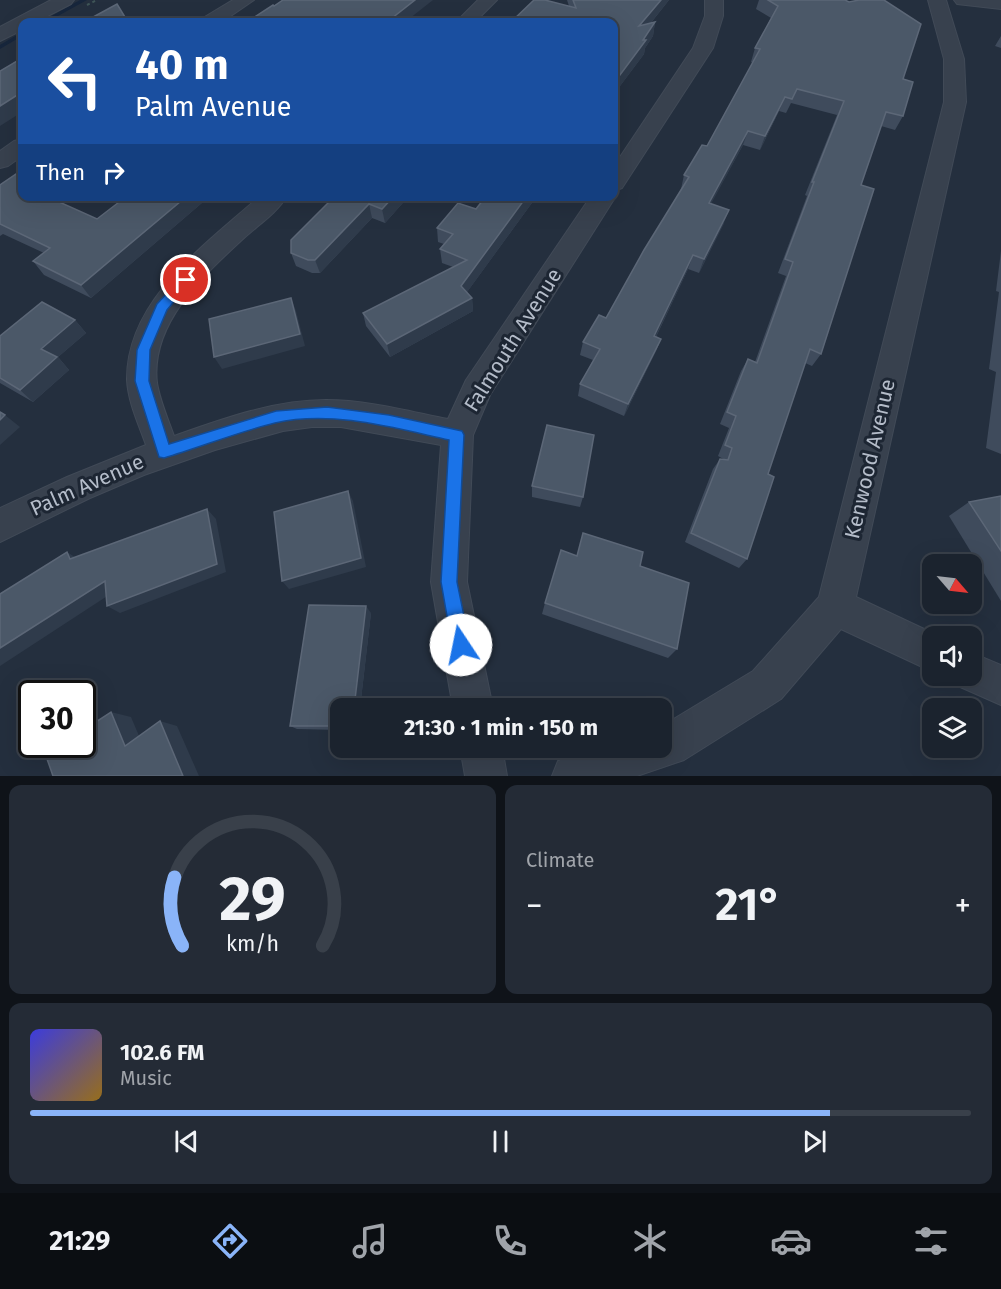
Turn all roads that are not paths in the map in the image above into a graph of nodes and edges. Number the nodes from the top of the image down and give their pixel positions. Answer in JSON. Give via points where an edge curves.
{"nodes":[{"id":1,"x":65,"y":0,"type":"edge"},
{"id":2,"x":245,"y":0,"type":"edge"},
{"id":3,"x":488,"y":0,"type":"edge"},
{"id":4,"x":714,"y":0,"type":"edge"},
{"id":5,"x":937,"y":0,"type":"edge"},
{"id":6,"x":963,"y":0,"type":"edge"},
{"id":7,"x":1001,"y":4,"type":"edge"},
{"id":8,"x":32,"y":18,"type":"edge"},
{"id":9,"x":216,"y":18,"type":"edge"},
{"id":10,"x":469,"y":18,"type":"edge"},
{"id":11,"x":18,"y":26,"type":"edge"},
{"id":12,"x":0,"y":35,"type":"edge"},
{"id":13,"x":18,"y":149,"type":"edge"},
{"id":14,"x":0,"y":161,"type":"edge"},
{"id":15,"x":618,"y":177,"type":"edge"},
{"id":16,"x":270,"y":201,"type":"edge"},
{"id":17,"x":601,"y":201,"type":"edge"},
{"id":18,"x":457,"y":435,"type":"junction"},
{"id":19,"x":164,"y":452,"type":"junction"},
{"id":20,"x":0,"y":526,"type":"edge"},
{"id":21,"x":835,"y":607,"type":"junction"},
{"id":22,"x":922,"y":648,"type":"edge"},
{"id":23,"x":982,"y":676,"type":"edge"},
{"id":24,"x":1001,"y":685,"type":"edge"},
{"id":25,"x":471,"y":698,"type":"edge"},
{"id":26,"x":483,"y":758,"type":"edge"},
{"id":27,"x":486,"y":776,"type":"edge"},
{"id":28,"x":573,"y":776,"type":"edge"}],
"edges":[{"from":1,"to":8,"type":"street"},
{"from":2,"to":9,"type":"street"},
{"from":3,"to":10,"type":"street"},
{"from":4,"to":15,"type":"street","via":[[714,15],[703,48]]},
{"from":5,"to":21,"type":"street","name":"Kenwood Avenue","via":[[954,59],[955,102]]},
{"from":6,"to":7,"type":"street"},
{"from":11,"to":12,"type":"street"},
{"from":13,"to":14,"type":"street"},
{"from":16,"to":19,"type":"street","via":[[199,266],[162,308],[144,350],[142,381]]},
{"from":17,"to":18,"type":"street","name":"Falmouth Avenue","via":[[477,389]]},
{"from":18,"to":19,"type":"street","name":"Palm Avenue","via":[[327,413],[276,417]]},
{"from":18,"to":25,"type":"street","name":"Falmouth Avenue","via":[[449,582]]},
{"from":19,"to":20,"type":"street","name":"Palm Avenue","via":[[47,500]]},
{"from":21,"to":22,"type":"street"},
{"from":21,"to":28,"type":"street","name":"Kenwood Avenue","via":[[767,686],[669,745]]},
{"from":23,"to":24,"type":"street"},
{"from":26,"to":27,"type":"street"}]}
